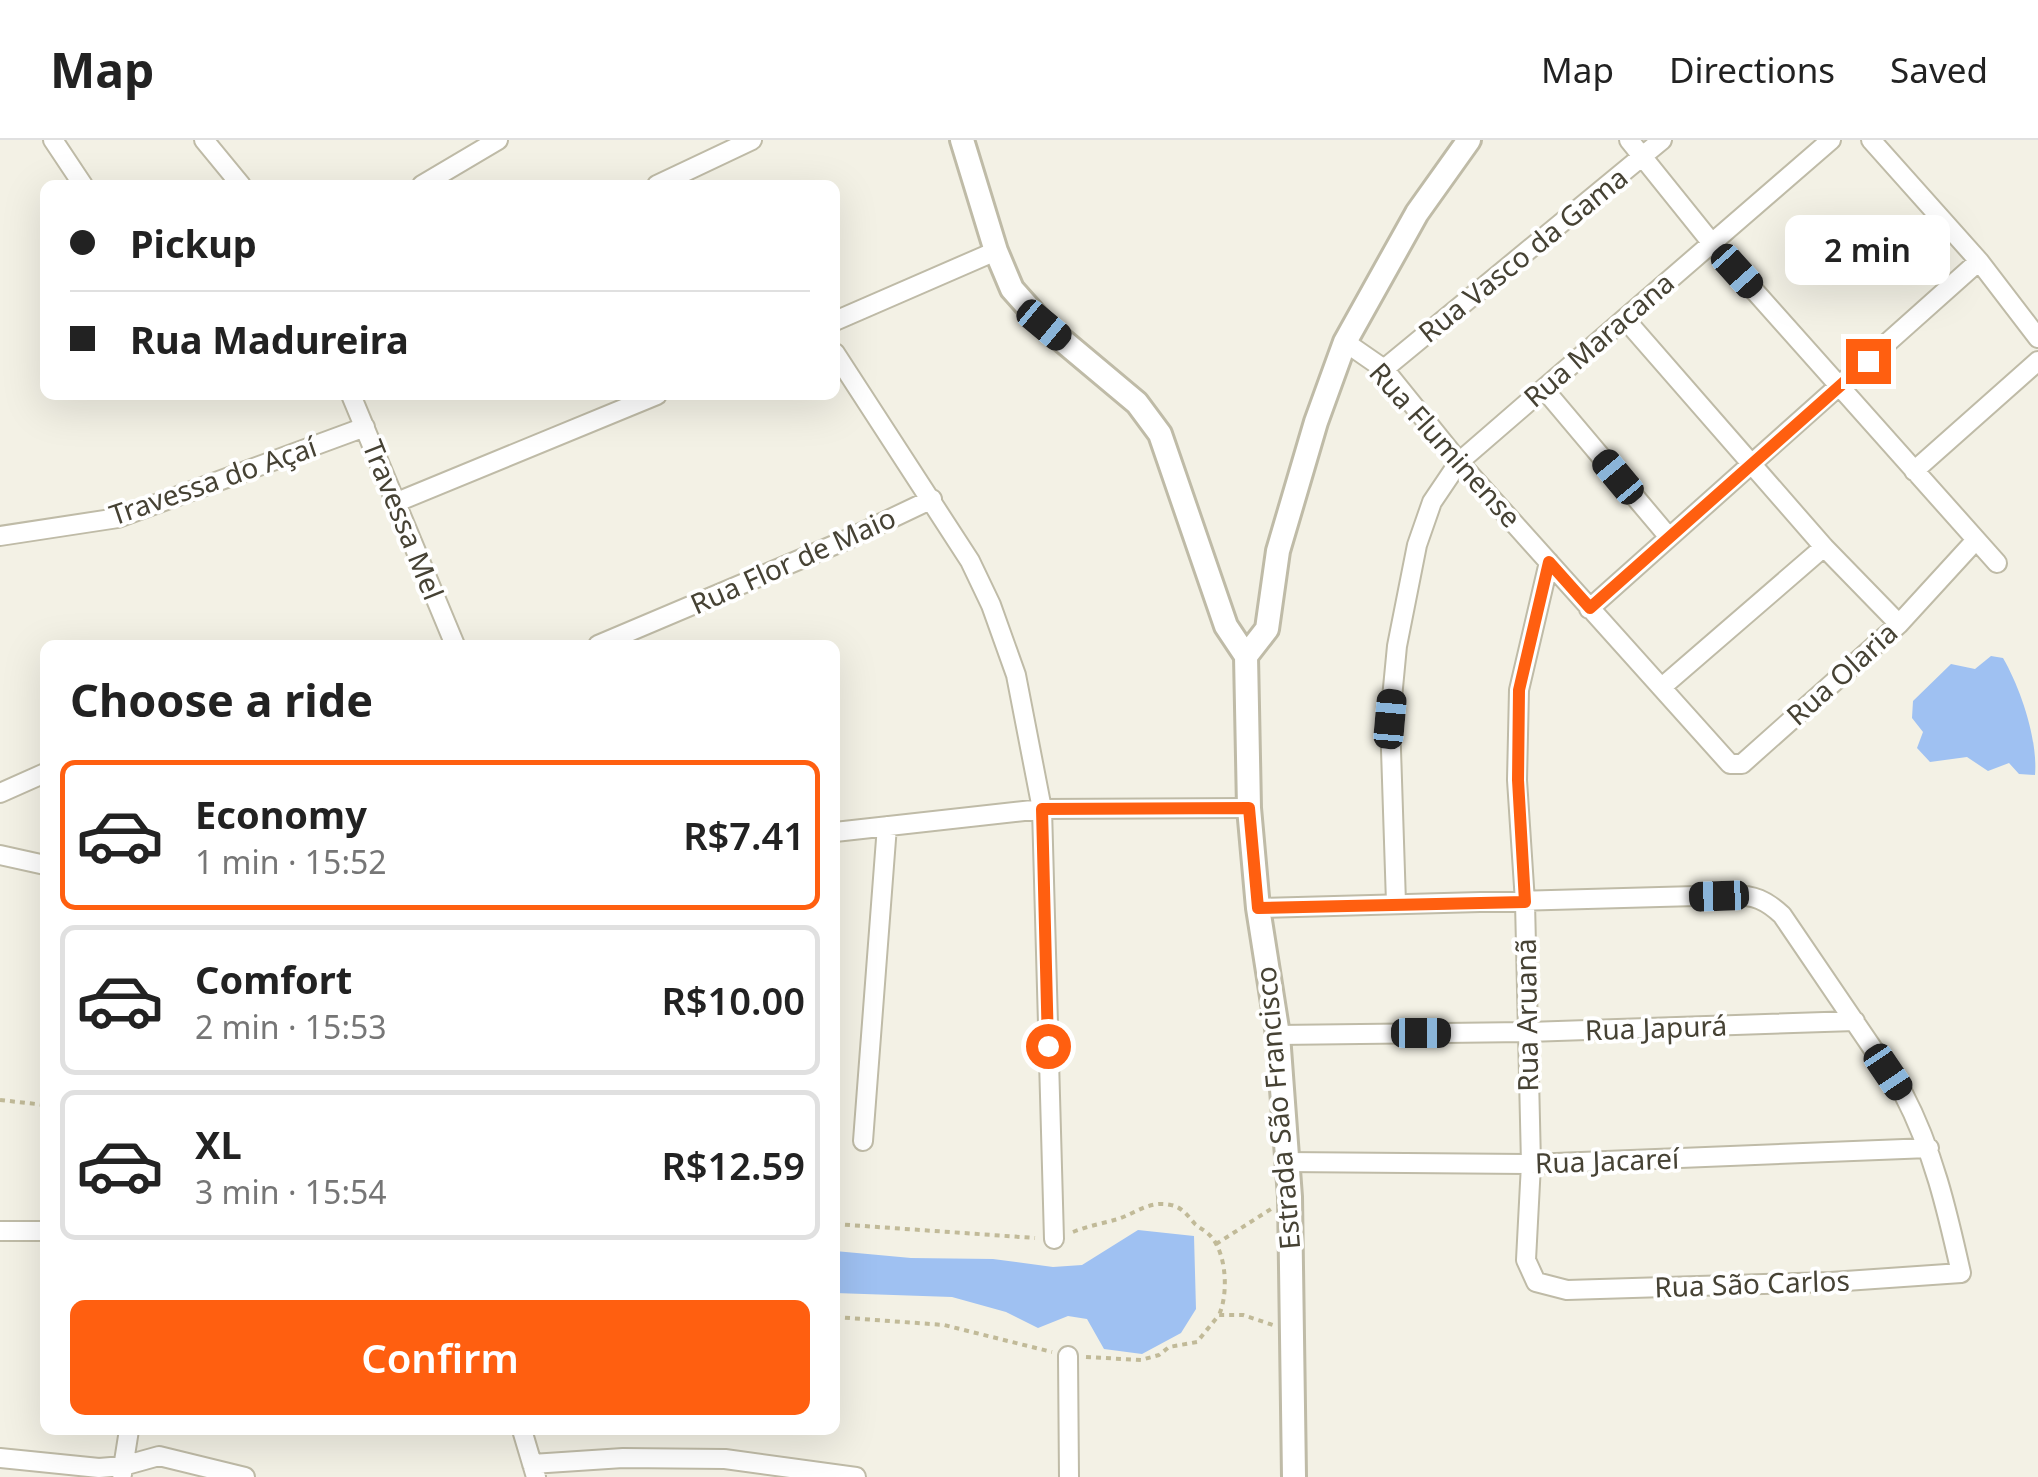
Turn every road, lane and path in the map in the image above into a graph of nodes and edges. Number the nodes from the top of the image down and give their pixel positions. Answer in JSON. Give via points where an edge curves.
{"nodes":[{"id":1,"x":54,"y":140,"type":"edge"},
{"id":2,"x":204,"y":140,"type":"edge"},
{"id":3,"x":498,"y":140,"type":"edge"},
{"id":4,"x":752,"y":140,"type":"edge"},
{"id":5,"x":962,"y":140,"type":"edge"},
{"id":6,"x":1469,"y":140,"type":"edge"},
{"id":7,"x":1629,"y":140,"type":"edge"},
{"id":8,"x":1662,"y":140,"type":"edge"},
{"id":9,"x":1831,"y":140,"type":"edge"},
{"id":10,"x":1871,"y":140,"type":"edge"},
{"id":11,"x":1643,"y":158,"type":"junction"},
{"id":12,"x":80,"y":180,"type":"edge"},
{"id":13,"x":237,"y":180,"type":"edge"},
{"id":14,"x":430,"y":180,"type":"edge"},
{"id":15,"x":667,"y":180,"type":"edge"},
{"id":16,"x":1711,"y":242,"type":"junction"},
{"id":17,"x":996,"y":251,"type":"junction"},
{"id":18,"x":1979,"y":262,"type":"junction"},
{"id":19,"x":1625,"y":318,"type":"junction"},
{"id":20,"x":840,"y":320,"type":"edge"},
{"id":21,"x":2038,"y":338,"type":"edge"},
{"id":22,"x":1345,"y":342,"type":"junction"},
{"id":23,"x":840,"y":361,"type":"edge"},
{"id":24,"x":2038,"y":361,"type":"edge"},
{"id":25,"x":1384,"y":369,"type":"junction"},
{"id":26,"x":1840,"y":386,"type":"junction"},
{"id":27,"x":1544,"y":389,"type":"junction"},
{"id":28,"x":353,"y":400,"type":"edge"},
{"id":29,"x":645,"y":400,"type":"edge"},
{"id":30,"x":365,"y":427,"type":"junction"},
{"id":31,"x":1459,"y":462,"type":"junction"},
{"id":32,"x":1752,"y":464,"type":"junction"},
{"id":33,"x":1914,"y":471,"type":"junction"},
{"id":34,"x":932,"y":499,"type":"junction"},
{"id":35,"x":397,"y":502,"type":"junction"},
{"id":36,"x":0,"y":536,"type":"edge"},
{"id":37,"x":1668,"y":536,"type":"junction"},
{"id":38,"x":1975,"y":541,"type":"junction"},
{"id":39,"x":1824,"y":547,"type":"junction"},
{"id":40,"x":1549,"y":562,"type":"junction"},
{"id":41,"x":1997,"y":562,"type":"dead end"},
{"id":42,"x":1590,"y":608,"type":"junction"},
{"id":43,"x":1899,"y":624,"type":"junction"},
{"id":44,"x":453,"y":640,"type":"edge"},
{"id":45,"x":610,"y":640,"type":"edge"},
{"id":46,"x":1246,"y":656,"type":"junction"},
{"id":47,"x":1662,"y":687,"type":"junction"},
{"id":48,"x":1701,"y":731,"type":"joint"},
{"id":49,"x":40,"y":775,"type":"edge"},
{"id":50,"x":0,"y":793,"type":"edge"},
{"id":51,"x":1249,"y":808,"type":"junction"},
{"id":52,"x":1042,"y":809,"type":"junction"},
{"id":53,"x":887,"y":826,"type":"junction"},
{"id":54,"x":840,"y":831,"type":"edge"},
{"id":55,"x":0,"y":854,"type":"edge"},
{"id":56,"x":40,"y":864,"type":"edge"},
{"id":57,"x":1525,"y":902,"type":"junction"},
{"id":58,"x":1396,"y":903,"type":"junction"},
{"id":59,"x":1258,"y":908,"type":"junction"},
{"id":60,"x":1855,"y":1021,"type":"junction"},
{"id":61,"x":1528,"y":1032,"type":"junction"},
{"id":62,"x":1278,"y":1035,"type":"junction"},
{"id":63,"x":0,"y":1100,"type":"edge"},
{"id":64,"x":40,"y":1104,"type":"edge"},
{"id":65,"x":864,"y":1141,"type":"dead end"},
{"id":66,"x":1928,"y":1148,"type":"junction"},
{"id":67,"x":1285,"y":1162,"type":"junction"},
{"id":68,"x":1530,"y":1164,"type":"junction"},
{"id":69,"x":1290,"y":1198,"type":"junction"},
{"id":70,"x":40,"y":1231,"type":"edge"},
{"id":71,"x":0,"y":1232,"type":"edge"},
{"id":72,"x":1054,"y":1239,"type":"dead end"},
{"id":73,"x":1216,"y":1244,"type":"dead end"},
{"id":74,"x":1542,"y":1286,"type":"joint"},
{"id":75,"x":840,"y":1317,"type":"edge"},
{"id":76,"x":1291,"y":1332,"type":"junction"},
{"id":77,"x":1068,"y":1356,"type":"junction"},
{"id":78,"x":127,"y":1435,"type":"edge"},
{"id":79,"x":524,"y":1435,"type":"edge"},
{"id":80,"x":0,"y":1458,"type":"edge"},
{"id":81,"x":534,"y":1470,"type":"edge"},
{"id":82,"x":122,"y":1471,"type":"edge"},
{"id":83,"x":245,"y":1477,"type":"edge"},
{"id":84,"x":856,"y":1477,"type":"edge"},
{"id":85,"x":1069,"y":1477,"type":"edge"},
{"id":86,"x":1294,"y":1477,"type":"edge"}],
"edges":[{"from":1,"to":12,"type":"street"},
{"from":2,"to":13,"type":"street"},
{"from":3,"to":14,"type":"street"},
{"from":4,"to":15,"type":"street"},
{"from":5,"to":17,"type":"street"},
{"from":6,"to":22,"type":"street","via":[[1417,213]]},
{"from":7,"to":11,"type":"street"},
{"from":8,"to":11,"type":"street","name":"Rua Vasco da Gama"},
{"from":9,"to":16,"type":"street","name":"Rua Maracana"},
{"from":10,"to":18,"type":"street"},
{"from":11,"to":16,"type":"street"},
{"from":11,"to":25,"type":"street","name":"Rua Vasco da Gama"},
{"from":16,"to":19,"type":"street","name":"Rua Maracana"},
{"from":16,"to":26,"type":"street"},
{"from":17,"to":20,"type":"street"},
{"from":17,"to":46,"type":"street","via":[[1012,289],[1044,325],[1124,392],[1160,434],[1226,626]]},
{"from":18,"to":21,"type":"street"},
{"from":18,"to":26,"type":"street"},
{"from":19,"to":27,"type":"street","name":"Rua Maracana"},
{"from":19,"to":32,"type":"street"},
{"from":22,"to":25,"type":"street","name":"Rua Fluminense"},
{"from":22,"to":46,"type":"street","via":[[1278,551],[1267,629]]},
{"from":23,"to":34,"type":"street"},
{"from":24,"to":33,"type":"street"},
{"from":25,"to":31,"type":"street","name":"Rua Fluminense"},
{"from":26,"to":32,"type":"street"},
{"from":26,"to":33,"type":"street"},
{"from":27,"to":31,"type":"street","name":"Rua Maracana"},
{"from":27,"to":37,"type":"street"},
{"from":28,"to":30,"type":"street","name":"Travessa Mel"},
{"from":29,"to":35,"type":"street"},
{"from":30,"to":35,"type":"street","name":"Travessa Mel"},
{"from":30,"to":36,"type":"street","name":"Travessa do Açaí","via":[[118,518]]},
{"from":31,"to":40,"type":"street","name":"Rua Fluminense"},
{"from":31,"to":58,"type":"street","name":"Rua Maracana","via":[[1422,531],[1397,646],[1390,719]]},
{"from":32,"to":37,"type":"street"},
{"from":32,"to":39,"type":"street"},
{"from":33,"to":38,"type":"street"},
{"from":34,"to":45,"type":"street","name":"Rua Flor de Maio"},
{"from":34,"to":52,"type":"street","via":[[970,561],[1016,675]]},
{"from":35,"to":44,"type":"street","name":"Travessa Mel"},
{"from":37,"to":42,"type":"street"},
{"from":38,"to":41,"type":"street"},
{"from":38,"to":43,"type":"street","name":"Rua Olaria"},
{"from":39,"to":43,"type":"street"},
{"from":39,"to":47,"type":"street"},
{"from":40,"to":42,"type":"street","name":"Rua Fluminense"},
{"from":40,"to":57,"type":"street","name":"Rua Aruanã","via":[[1519,690]]},
{"from":42,"to":47,"type":"street","name":"Rua Fluminense"},
{"from":43,"to":48,"type":"street","name":"Rua Olaria","via":[[1742,764],[1730,764]]},
{"from":46,"to":51,"type":"street","name":"Estrada São Francisco"},
{"from":47,"to":48,"type":"street","name":"Rua Fluminense"},
{"from":49,"to":50,"type":"street"},
{"from":51,"to":52,"type":"street"},
{"from":51,"to":59,"type":"street","name":"Estrada São Francisco"},
{"from":52,"to":53,"type":"street"},
{"from":52,"to":72,"type":"street"},
{"from":53,"to":54,"type":"street"},
{"from":53,"to":65,"type":"street"},
{"from":55,"to":56,"type":"street"},
{"from":57,"to":58,"type":"street"},
{"from":57,"to":60,"type":"street","via":[[1756,897],[1782,915]]},
{"from":57,"to":61,"type":"street","name":"Rua Aruanã"},
{"from":58,"to":59,"type":"street"},
{"from":59,"to":62,"type":"street","name":"Estrada São Francisco"},
{"from":60,"to":61,"type":"street","name":"Rua Japurá"},
{"from":60,"to":66,"type":"street","via":[[1903,1093]]},
{"from":61,"to":62,"type":"street","name":"Rua Japurá"},
{"from":61,"to":68,"type":"street","name":"Rua Aruanã"},
{"from":62,"to":67,"type":"street","name":"Estrada São Francisco"},
{"from":63,"to":64,"type":"path"},
{"from":66,"to":68,"type":"street","name":"Rua Jacareí"},
{"from":66,"to":74,"type":"street","name":"Rua São Carlos","via":[[1962,1273],[1718,1286]]},
{"from":67,"to":68,"type":"street","name":"Rua Jacareí"},
{"from":67,"to":69,"type":"street","name":"Estrada São Francisco"},
{"from":68,"to":74,"type":"street","name":"Rua Aruanã","via":[[1526,1260]]},
{"from":69,"to":73,"type":"path"},
{"from":69,"to":76,"type":"street","name":"Estrada São Francisco"},
{"from":70,"to":71,"type":"street"},
{"from":75,"to":77,"type":"path","via":[[944,1326]]},
{"from":76,"to":77,"type":"path","via":[[1243,1316],[1220,1316],[1197,1342],[1142,1360]]},
{"from":76,"to":86,"type":"street","name":"Estrada São Francisco"},
{"from":77,"to":85,"type":"street"},
{"from":78,"to":82,"type":"street"},
{"from":79,"to":81,"type":"street"},
{"from":80,"to":82,"type":"street"},
{"from":81,"to":84,"type":"street","via":[[623,1458],[725,1459]]},
{"from":82,"to":83,"type":"street","via":[[159,1456]]}]}
